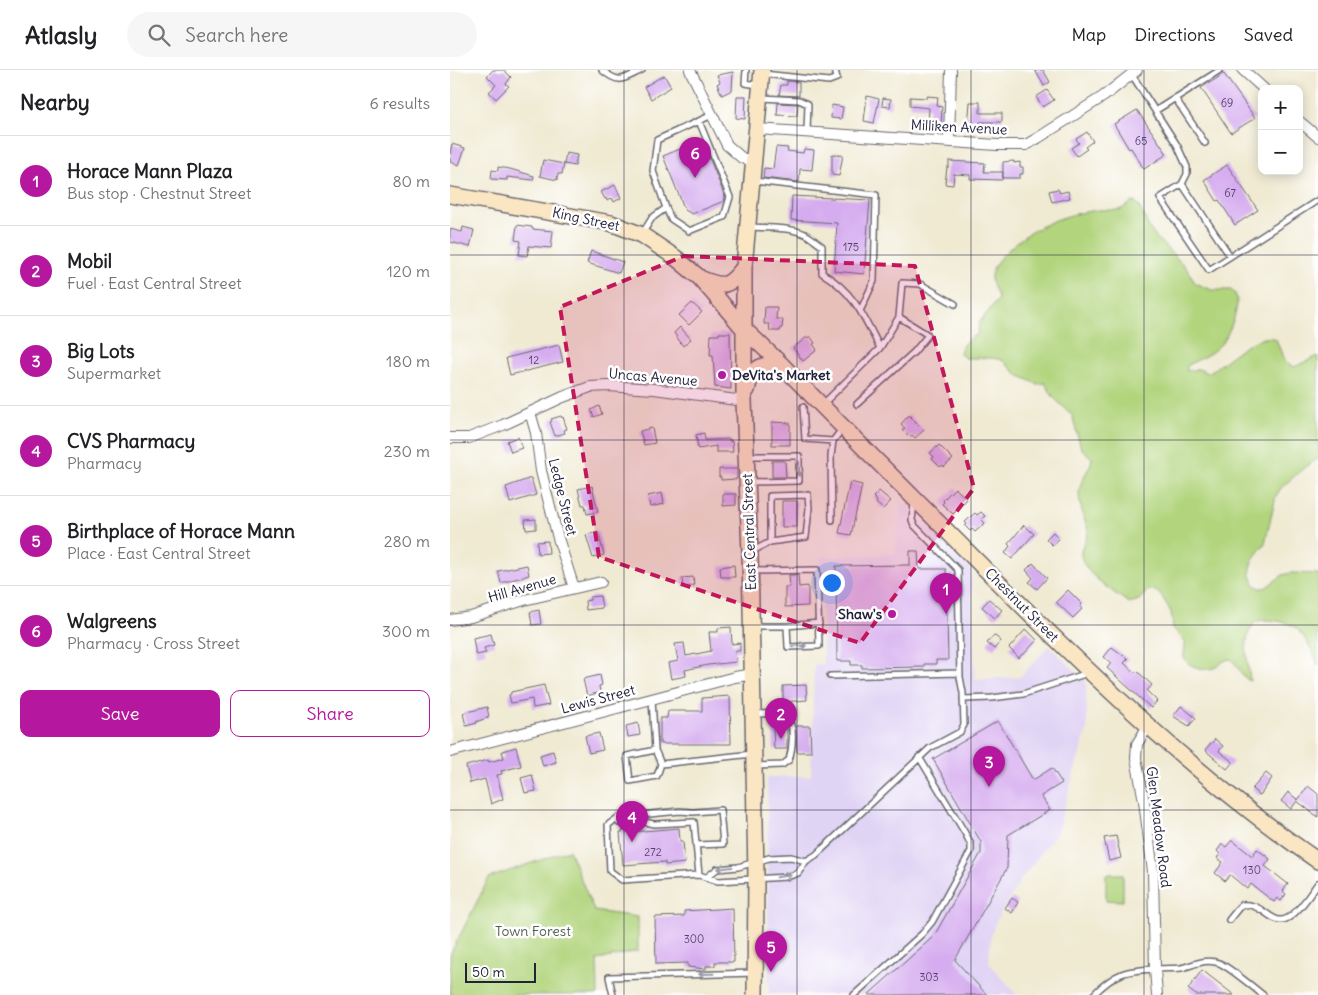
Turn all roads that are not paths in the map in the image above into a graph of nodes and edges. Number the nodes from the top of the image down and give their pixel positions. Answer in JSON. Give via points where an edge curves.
{"nodes":[{"id":1,"x":602,"y":70,"type":"edge"},
{"id":2,"x":642,"y":70,"type":"edge"},
{"id":3,"x":746,"y":70,"type":"edge"},
{"id":4,"x":835,"y":70,"type":"edge"},
{"id":5,"x":951,"y":70,"type":"edge"},
{"id":6,"x":1220,"y":70,"type":"edge"},
{"id":7,"x":1243,"y":70,"type":"edge"},
{"id":8,"x":693,"y":71,"type":"edge"},
{"id":9,"x":1134,"y":72,"type":"edge"},
{"id":10,"x":761,"y":82,"type":"edge"},
{"id":11,"x":1260,"y":85,"type":"edge"},
{"id":12,"x":1175,"y":98,"type":"junction"},
{"id":13,"x":1155,"y":111,"type":"junction"},
{"id":14,"x":712,"y":115,"type":"junction"},
{"id":15,"x":699,"y":121,"type":"junction"},
{"id":16,"x":1303,"y":124,"type":"edge"},
{"id":17,"x":757,"y":128,"type":"junction"},
{"id":18,"x":807,"y":131,"type":"junction"},
{"id":19,"x":1318,"y":138,"type":"edge"},
{"id":20,"x":949,"y":141,"type":"junction"},
{"id":21,"x":1205,"y":143,"type":"dead end"},
{"id":22,"x":753,"y":162,"type":"junction"},
{"id":23,"x":751,"y":181,"type":"junction"},
{"id":24,"x":1182,"y":184,"type":"junction"},
{"id":25,"x":450,"y":196,"type":"edge"},
{"id":26,"x":1318,"y":200,"type":"edge"},
{"id":27,"x":666,"y":208,"type":"junction"},
{"id":28,"x":746,"y":226,"type":"junction"},
{"id":29,"x":642,"y":234,"type":"junction"},
{"id":30,"x":1230,"y":256,"type":"junction"},
{"id":31,"x":744,"y":267,"type":"junction"},
{"id":32,"x":700,"y":278,"type":"junction"},
{"id":33,"x":956,"y":304,"type":"dead end"},
{"id":34,"x":861,"y":309,"type":"junction"},
{"id":35,"x":899,"y":317,"type":"junction"},
{"id":36,"x":744,"y":330,"type":"junction"},
{"id":37,"x":880,"y":348,"type":"junction"},
{"id":38,"x":781,"y":364,"type":"junction"},
{"id":39,"x":744,"y":401,"type":"junction"},
{"id":40,"x":857,"y":404,"type":"dead end"},
{"id":41,"x":822,"y":405,"type":"junction"},
{"id":42,"x":803,"y":407,"type":"dead end"},
{"id":43,"x":530,"y":412,"type":"junction"},
{"id":44,"x":844,"y":427,"type":"junction"},
{"id":45,"x":450,"y":438,"type":"edge"},
{"id":46,"x":833,"y":441,"type":"junction"},
{"id":47,"x":746,"y":456,"type":"junction"},
{"id":48,"x":747,"y":482,"type":"junction"},
{"id":49,"x":914,"y":498,"type":"junction"},
{"id":50,"x":832,"y":520,"type":"dead end"},
{"id":51,"x":770,"y":542,"type":"junction"},
{"id":52,"x":750,"y":553,"type":"junction"},
{"id":53,"x":750,"y":571,"type":"junction"},
{"id":54,"x":601,"y":582,"type":"dead end"},
{"id":55,"x":574,"y":588,"type":"junction"},
{"id":56,"x":450,"y":620,"type":"edge"},
{"id":57,"x":819,"y":623,"type":"junction"},
{"id":58,"x":752,"y":626,"type":"junction"},
{"id":59,"x":787,"y":626,"type":"junction"},
{"id":60,"x":1091,"y":672,"type":"junction"},
{"id":61,"x":960,"y":673,"type":"junction"},
{"id":62,"x":752,"y":674,"type":"junction"},
{"id":63,"x":830,"y":676,"type":"dead end"},
{"id":64,"x":652,"y":698,"type":"junction"},
{"id":65,"x":963,"y":699,"type":"junction"},
{"id":66,"x":753,"y":714,"type":"junction"},
{"id":67,"x":1148,"y":726,"type":"junction"},
{"id":68,"x":656,"y":750,"type":"junction"},
{"id":69,"x":450,"y":752,"type":"edge"},
{"id":70,"x":919,"y":757,"type":"junction"},
{"id":71,"x":754,"y":760,"type":"junction"},
{"id":72,"x":661,"y":764,"type":"junction"},
{"id":73,"x":693,"y":812,"type":"junction"},
{"id":74,"x":616,"y":820,"type":"junction"},
{"id":75,"x":694,"y":822,"type":"junction"},
{"id":76,"x":696,"y":845,"type":"junction"},
{"id":77,"x":756,"y":860,"type":"junction"},
{"id":78,"x":806,"y":861,"type":"junction"},
{"id":79,"x":1318,"y":861,"type":"edge"},
{"id":80,"x":699,"y":875,"type":"junction"},
{"id":81,"x":707,"y":877,"type":"junction"},
{"id":82,"x":756,"y":878,"type":"junction"},
{"id":83,"x":1318,"y":883,"type":"edge"},
{"id":84,"x":1229,"y":920,"type":"dead end"},
{"id":85,"x":1154,"y":969,"type":"junction"},
{"id":86,"x":755,"y":973,"type":"junction"},
{"id":87,"x":613,"y":995,"type":"edge"},
{"id":88,"x":755,"y":995,"type":"edge"},
{"id":89,"x":854,"y":995,"type":"edge"},
{"id":90,"x":1093,"y":995,"type":"edge"},
{"id":91,"x":1157,"y":995,"type":"edge"},
{"id":92,"x":1263,"y":995,"type":"edge"}],
"edges":[{"from":1,"to":2,"type":"lane","via":[[612,78],[622,80]]},
{"from":3,"to":10,"type":"lane","via":[[746,83]]},
{"from":4,"to":10,"type":"lane","via":[[837,78],[829,81]]},
{"from":5,"to":20,"type":"street"},
{"from":6,"to":12,"type":"lane"},
{"from":7,"to":11,"type":"street"},
{"from":8,"to":14,"type":"street"},
{"from":9,"to":13,"type":"lane"},
{"from":9,"to":20,"type":"street","name":"Milliken Avenue","via":[[1104,96],[1026,144]]},
{"from":10,"to":17,"type":"main road","name":"East Central Street"},
{"from":10,"to":18,"type":"lane","via":[[808,104]]},
{"from":12,"to":13,"type":"lane"},
{"from":12,"to":21,"type":"lane"},
{"from":13,"to":24,"type":"lane","via":[[1187,167]]},
{"from":14,"to":15,"type":"lane"},
{"from":14,"to":22,"type":"street","via":[[727,144],[742,158]]},
{"from":15,"to":27,"type":"lane","via":[[657,140],[653,171]]},
{"from":15,"to":27,"type":"lane","via":[[730,198],[724,217],[689,231],[671,219]]},
{"from":16,"to":19,"type":"street"},
{"from":17,"to":18,"type":"street","name":"Milliken Avenue"},
{"from":17,"to":22,"type":"main road","name":"East Central Street"},
{"from":18,"to":20,"type":"street","name":"Milliken Avenue"},
{"from":22,"to":23,"type":"main road","name":"East Central Street"},
{"from":23,"to":28,"type":"main road","name":"East Central Street"},
{"from":23,"to":34,"type":"lane","via":[[876,194],[874,281]]},
{"from":24,"to":30,"type":"lane"},
{"from":24,"to":30,"type":"lane","via":[[1160,198],[1208,270]]},
{"from":25,"to":29,"type":"main road","name":"King Street","via":[[611,223]]},
{"from":26,"to":30,"type":"lane"},
{"from":27,"to":29,"type":"lane","via":[[652,218]]},
{"from":28,"to":31,"type":"main road","name":"East Central Street"},
{"from":28,"to":34,"type":"lane","via":[[790,230],[805,234],[822,246],[822,273],[837,282]]},
{"from":29,"to":32,"type":"main road","name":"King Street"},
{"from":31,"to":32,"type":"main road","via":[[728,283],[718,285]]},
{"from":31,"to":36,"type":"main road","name":"East Central Street"},
{"from":32,"to":36,"type":"main road","name":"King Street"},
{"from":33,"to":35,"type":"lane","via":[[920,284],[902,283]]},
{"from":34,"to":37,"type":"lane"},
{"from":35,"to":37,"type":"lane"},
{"from":35,"to":40,"type":"lane","via":[[928,335]]},
{"from":36,"to":38,"type":"main road","name":"Chestnut Street"},
{"from":36,"to":39,"type":"main road","name":"East Central Street"},
{"from":37,"to":41,"type":"lane"},
{"from":38,"to":39,"type":"main road","via":[[756,369],[750,376]]},
{"from":38,"to":41,"type":"main road","name":"Chestnut Street"},
{"from":39,"to":43,"type":"street","name":"Uncas Avenue","via":[[608,386],[590,387]]},
{"from":39,"to":47,"type":"main road","name":"East Central Street"},
{"from":41,"to":44,"type":"main road","name":"Chestnut Street"},
{"from":42,"to":46,"type":"lane","via":[[805,439]]},
{"from":43,"to":45,"type":"street","name":"Uncas Avenue","via":[[469,438]]},
{"from":43,"to":55,"type":"street","name":"Ledge Street","via":[[540,471]]},
{"from":44,"to":46,"type":"lane"},
{"from":44,"to":49,"type":"main road","name":"Chestnut Street"},
{"from":46,"to":50,"type":"lane"},
{"from":47,"to":48,"type":"main road","name":"East Central Street"},
{"from":47,"to":48,"type":"lane","one_way":true,"via":[[799,456],[800,480]]},
{"from":48,"to":52,"type":"main road","name":"East Central Street"},
{"from":49,"to":60,"type":"main road","name":"Chestnut Street"},
{"from":49,"to":61,"type":"lane","via":[[914,525],[958,570]]},
{"from":51,"to":51,"type":"lane","via":[[806,537],[808,495],[770,496]]},
{"from":51,"to":52,"type":"lane"},
{"from":52,"to":53,"type":"main road","name":"East Central Street"},
{"from":53,"to":57,"type":"lane","via":[[817,570]]},
{"from":53,"to":58,"type":"main road","name":"East Central Street"},
{"from":54,"to":55,"type":"street","name":"Hill Avenue"},
{"from":55,"to":56,"type":"street","name":"Hill Avenue"},
{"from":57,"to":59,"type":"lane"},
{"from":59,"to":57,"type":"lane","one_way":true,"via":[[788,647],[819,646]]},
{"from":58,"to":59,"type":"lane"},
{"from":58,"to":62,"type":"main road","name":"East Central Street"},
{"from":60,"to":65,"type":"lane","via":[[1023,694]]},
{"from":60,"to":67,"type":"main road","name":"Chestnut Street"},
{"from":61,"to":63,"type":"lane"},
{"from":61,"to":65,"type":"lane"},
{"from":62,"to":64,"type":"street","name":"Lewis Street"},
{"from":62,"to":66,"type":"main road","name":"East Central Street"},
{"from":64,"to":68,"type":"lane"},
{"from":64,"to":69,"type":"street","name":"Lewis Street"},
{"from":65,"to":70,"type":"lane","via":[[964,725],[960,732]]},
{"from":66,"to":71,"type":"main road","name":"East Central Street"},
{"from":66,"to":71,"type":"lane","via":[[777,714],[792,723],[790,760],[782,765]]},
{"from":67,"to":79,"type":"main road","name":"Chestnut Street","via":[[1242,804]]},
{"from":67,"to":85,"type":"street","name":"Glen Meadow Road","via":[[1138,744],[1136,758],[1153,872]]},
{"from":68,"to":72,"type":"lane"},
{"from":68,"to":72,"type":"lane","via":[[627,756],[630,781],[657,776]]},
{"from":70,"to":78,"type":"lane"},
{"from":70,"to":89,"type":"lane","via":[[965,833],[971,851],[928,927]]},
{"from":71,"to":72,"type":"lane"},
{"from":71,"to":77,"type":"main road","name":"East Central Street"},
{"from":73,"to":74,"type":"lane","via":[[619,817]]},
{"from":73,"to":75,"type":"lane"},
{"from":73,"to":76,"type":"lane","via":[[720,810],[723,844]]},
{"from":74,"to":75,"type":"lane","via":[[620,823],[640,821],[654,824]]},
{"from":74,"to":80,"type":"lane","via":[[608,825],[610,871],[622,880]]},
{"from":75,"to":76,"type":"lane"},
{"from":76,"to":80,"type":"lane"},
{"from":77,"to":78,"type":"lane","via":[[791,857]]},
{"from":77,"to":81,"type":"lane","one_way":true,"via":[[738,867],[717,869]]},
{"from":77,"to":82,"type":"main road","name":"East Central Street"},
{"from":82,"to":78,"type":"lane","one_way":true,"via":[[787,877],[798,873]]},
{"from":80,"to":81,"type":"lane"},
{"from":81,"to":82,"type":"lane","via":[[718,881]]},
{"from":82,"to":86,"type":"main road","name":"East Central Street"},
{"from":83,"to":84,"type":"lane","via":[[1286,920],[1275,919],[1246,904],[1241,905]]},
{"from":85,"to":90,"type":"lane","via":[[1121,973]]},
{"from":85,"to":91,"type":"street","name":"Glen Meadow Road"},
{"from":85,"to":92,"type":"lane","via":[[1181,968],[1206,961],[1220,963]]},
{"from":86,"to":87,"type":"lane","one_way":true,"via":[[609,976]]},
{"from":86,"to":88,"type":"main road","name":"East Central Street"}]}
